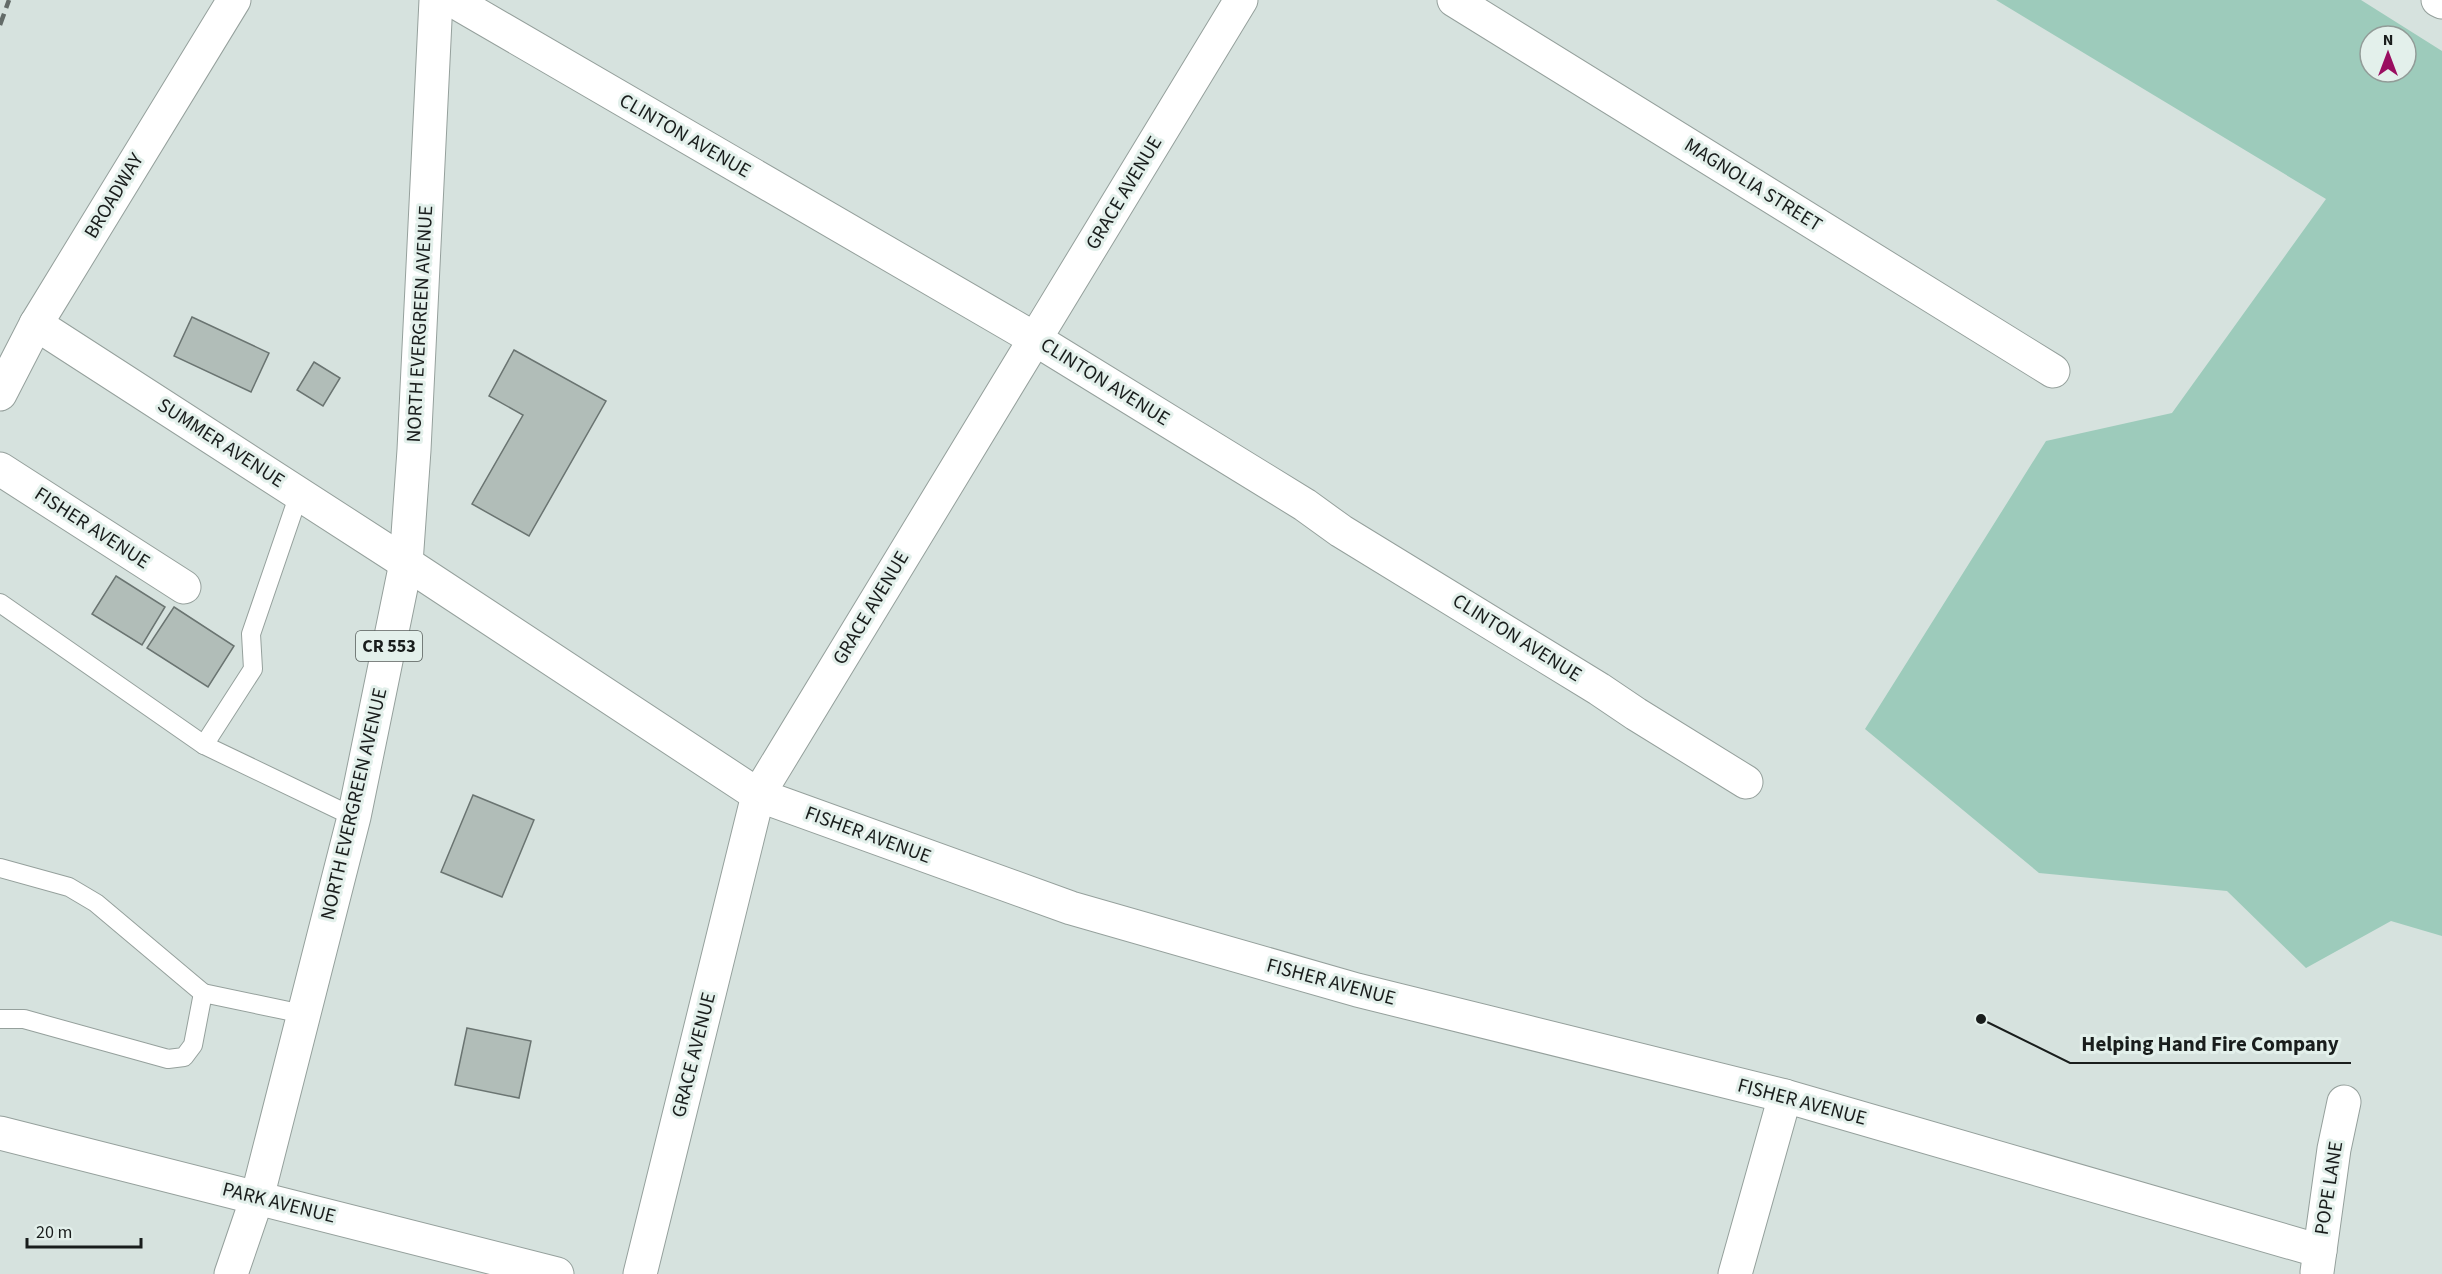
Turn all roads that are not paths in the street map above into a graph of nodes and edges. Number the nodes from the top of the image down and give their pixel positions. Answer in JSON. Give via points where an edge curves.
{"nodes":[{"id":1,"x":234,"y":0,"type":"edge"},
{"id":2,"x":436,"y":0,"type":"edge"},
{"id":3,"x":452,"y":0,"type":"edge"},
{"id":4,"x":1242,"y":0,"type":"edge"},
{"id":5,"x":1454,"y":0,"type":"edge"},
{"id":6,"x":36,"y":324,"type":"junction"},
{"id":7,"x":1035,"y":339,"type":"junction"},
{"id":8,"x":2053,"y":371,"type":"dead end"},
{"id":9,"x":0,"y":394,"type":"edge"},
{"id":10,"x":0,"y":469,"type":"edge"},
{"id":11,"x":299,"y":494,"type":"junction"},
{"id":12,"x":406,"y":563,"type":"junction"},
{"id":13,"x":184,"y":587,"type":"dead end"},
{"id":14,"x":0,"y":603,"type":"edge"},
{"id":15,"x":204,"y":745,"type":"junction"},
{"id":16,"x":1746,"y":782,"type":"dead end"},
{"id":17,"x":758,"y":795,"type":"junction"},
{"id":18,"x":354,"y":817,"type":"junction"},
{"id":19,"x":0,"y":868,"type":"edge"},
{"id":20,"x":203,"y":993,"type":"junction"},
{"id":21,"x":303,"y":1014,"type":"junction"},
{"id":22,"x":0,"y":1019,"type":"edge"},
{"id":23,"x":1785,"y":1095,"type":"junction"},
{"id":24,"x":2344,"y":1102,"type":"dead end"},
{"id":25,"x":0,"y":1133,"type":"edge"},
{"id":26,"x":257,"y":1198,"type":"junction"},
{"id":27,"x":2318,"y":1263,"type":"edge"},
{"id":28,"x":231,"y":1274,"type":"edge"},
{"id":29,"x":557,"y":1274,"type":"edge"},
{"id":30,"x":640,"y":1274,"type":"edge"},
{"id":31,"x":1735,"y":1274,"type":"edge"}],
"edges":[{"from":1,"to":6,"type":"street","name":"BROADWAY"},
{"from":2,"to":12,"type":"street","name":"NORTH EVERGREEN AVENUE","number":"CR 553"},
{"from":3,"to":7,"type":"street","name":"CLINTON AVENUE"},
{"from":4,"to":7,"type":"street","name":"GRACE AVENUE"},
{"from":5,"to":8,"type":"street","name":"MAGNOLIA STREET"},
{"from":6,"to":9,"type":"street","name":"BROADWAY"},
{"from":6,"to":11,"type":"street","name":"SUMMER AVENUE"},
{"from":7,"to":16,"type":"street","name":"CLINTON AVENUE"},
{"from":7,"to":17,"type":"street","name":"GRACE AVENUE"},
{"from":10,"to":13,"type":"street","name":"FISHER AVENUE"},
{"from":11,"to":12,"type":"street","name":"SUMMER AVENUE"},
{"from":11,"to":15,"type":"lane","via":[[251,634],[253,669]]},
{"from":12,"to":17,"type":"street","name":"FISHER AVENUE"},
{"from":12,"to":18,"type":"street","name":"NORTH EVERGREEN AVENUE","number":"CR 553"},
{"from":14,"to":15,"type":"lane"},
{"from":15,"to":18,"type":"lane"},
{"from":17,"to":23,"type":"street","name":"FISHER AVENUE","via":[[1071,908],[1358,990]]},
{"from":17,"to":30,"type":"street","name":"GRACE AVENUE"},
{"from":18,"to":21,"type":"street","name":"NORTH EVERGREEN AVENUE","number":"CR 553"},
{"from":19,"to":20,"type":"lane","via":[[69,887],[96,903]]},
{"from":20,"to":21,"type":"lane"},
{"from":20,"to":22,"type":"lane","via":[[193,1045],[184,1056],[168,1059],[24,1019]]},
{"from":21,"to":26,"type":"street","name":"NORTH EVERGREEN AVENUE","number":"CR 553"},
{"from":23,"to":27,"type":"street","name":"FISHER AVENUE"},
{"from":23,"to":31,"type":"street"},
{"from":24,"to":27,"type":"street","name":"POPE LANE"},
{"from":25,"to":26,"type":"street","name":"PARK AVENUE"},
{"from":26,"to":28,"type":"street","name":"NORTH EVERGREEN AVENUE","number":"CR 553"},
{"from":26,"to":29,"type":"street","name":"PARK AVENUE"}]}
